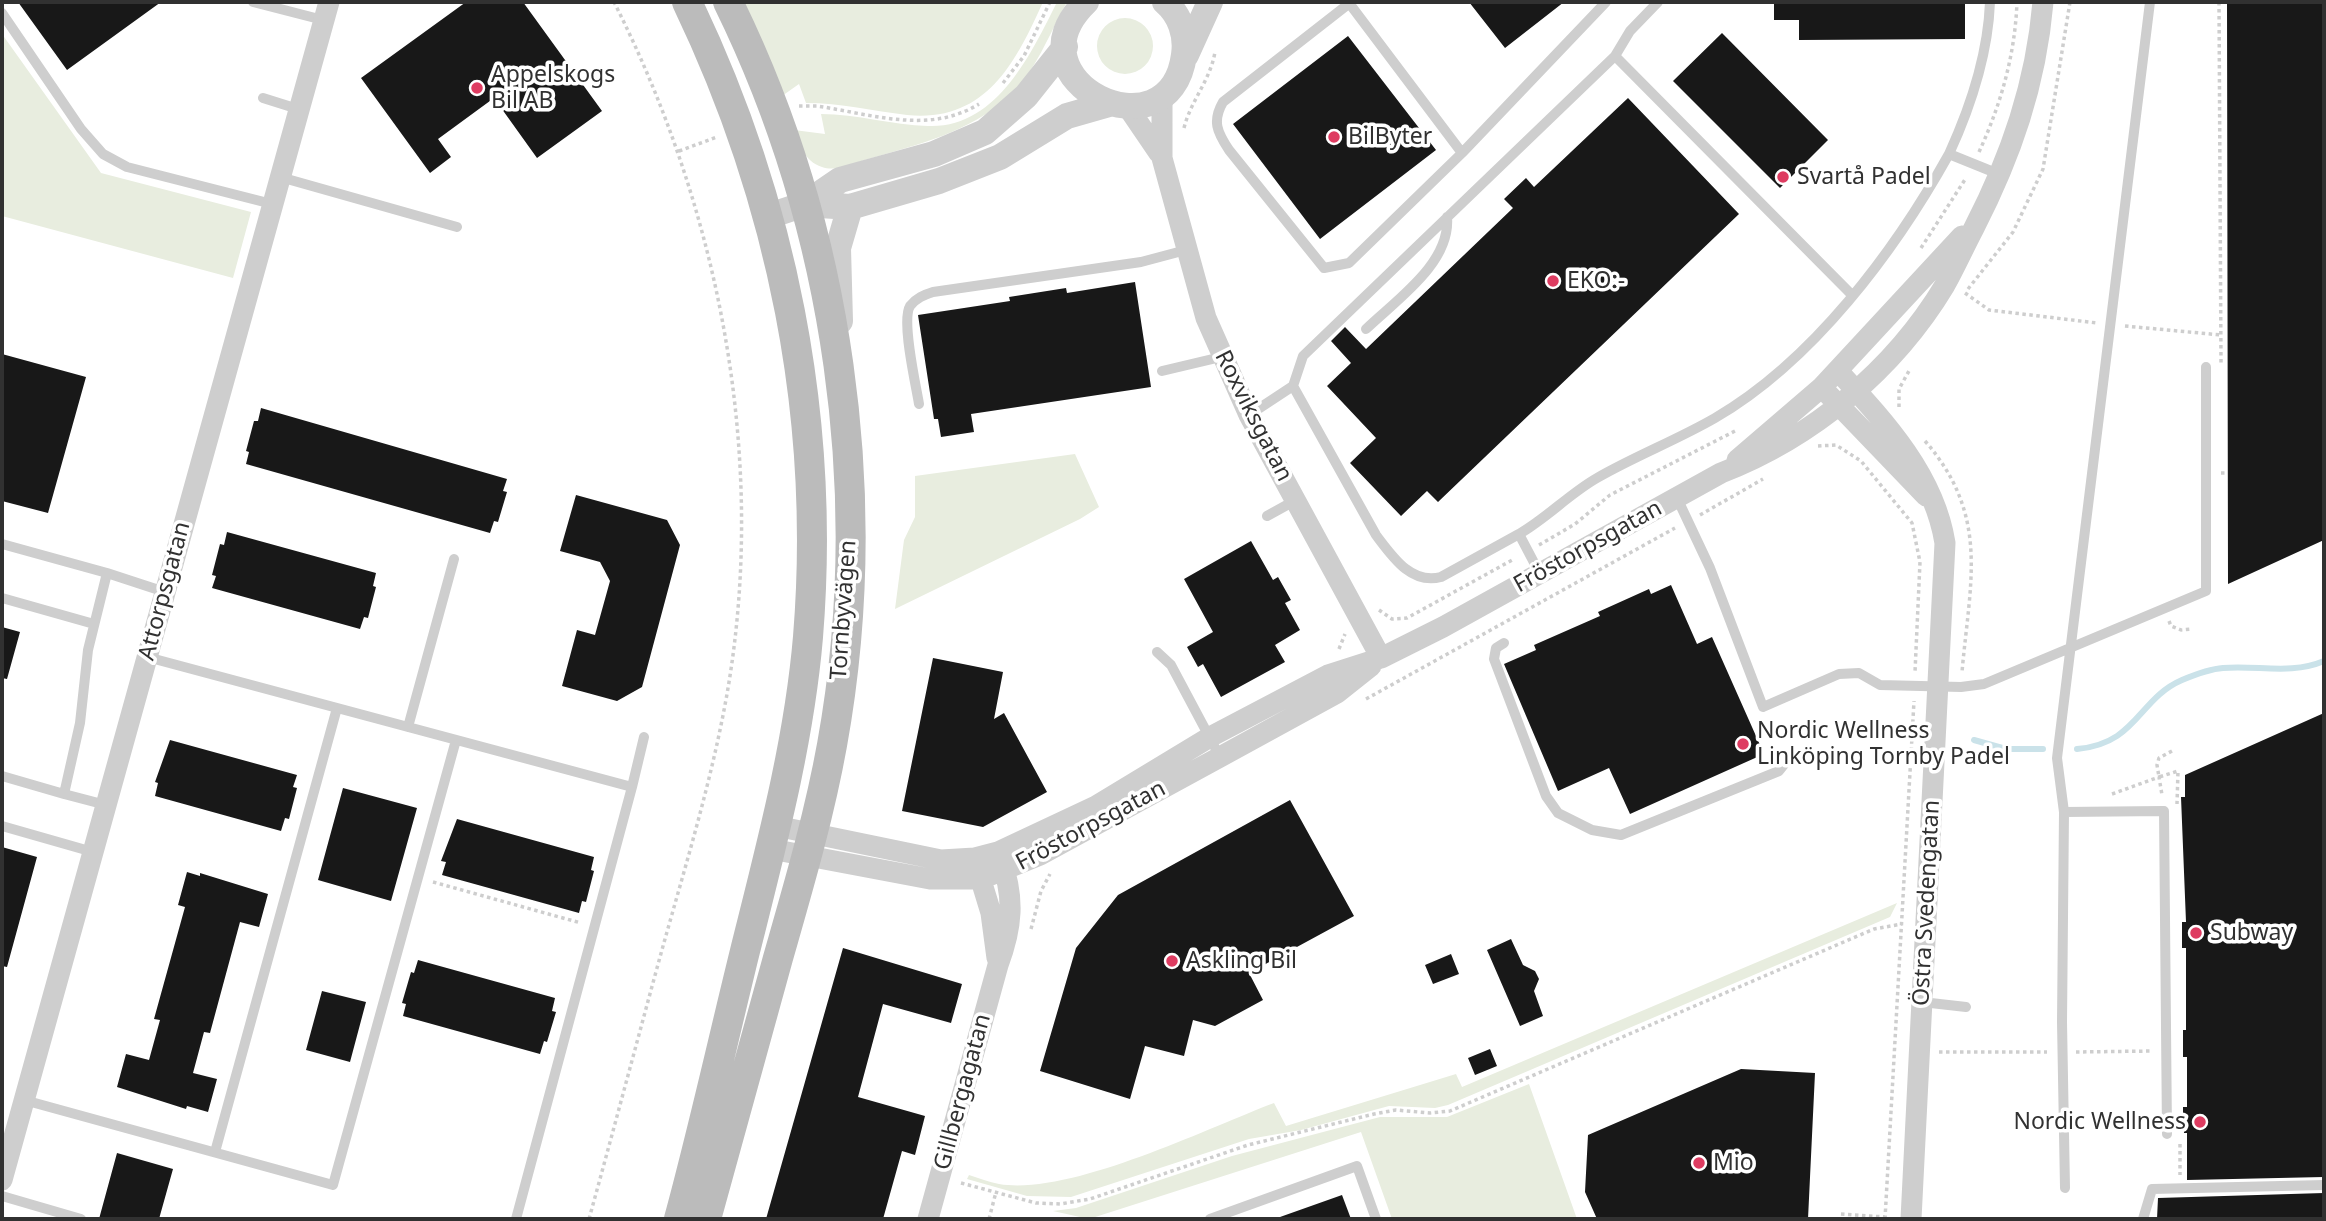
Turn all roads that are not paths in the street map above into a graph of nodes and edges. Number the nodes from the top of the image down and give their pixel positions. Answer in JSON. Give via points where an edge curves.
{"nodes":[{"id":1,"x":253,"y":2,"type":"edge"},
{"id":2,"x":687,"y":2,"type":"edge"},
{"id":3,"x":728,"y":2,"type":"edge"},
{"id":4,"x":1086,"y":2,"type":"edge"},
{"id":5,"x":1165,"y":2,"type":"edge"},
{"id":6,"x":1210,"y":2,"type":"edge"},
{"id":7,"x":1605,"y":2,"type":"edge"},
{"id":8,"x":1658,"y":2,"type":"edge"},
{"id":9,"x":1990,"y":2,"type":"edge"},
{"id":10,"x":2043,"y":2,"type":"edge"},
{"id":11,"x":2150,"y":2,"type":"edge"},
{"id":12,"x":1350,"y":3,"type":"edge"},
{"id":13,"x":326,"y":11,"type":"edge"},
{"id":14,"x":2,"y":13,"type":"edge"},
{"id":15,"x":1066,"y":47,"type":"junction"},
{"id":16,"x":1615,"y":56,"type":"junction"},
{"id":17,"x":1183,"y":63,"type":"junction"},
{"id":18,"x":1163,"y":94,"type":"junction"},
{"id":19,"x":262,"y":99,"type":"dead end"},
{"id":20,"x":1118,"y":105,"type":"junction"},
{"id":21,"x":298,"y":108,"type":"junction"},
{"id":22,"x":1462,"y":153,"type":"junction"},
{"id":23,"x":1949,"y":154,"type":"junction"},
{"id":24,"x":1161,"y":158,"type":"junction"},
{"id":25,"x":2001,"y":175,"type":"junction"},
{"id":26,"x":280,"y":177,"type":"junction"},
{"id":27,"x":805,"y":204,"type":"junction"},
{"id":28,"x":272,"y":205,"type":"junction"},
{"id":29,"x":850,"y":206,"type":"junction"},
{"id":30,"x":769,"y":216,"type":"junction"},
{"id":31,"x":1447,"y":217,"type":"junction"},
{"id":32,"x":1978,"y":219,"type":"junction"},
{"id":33,"x":457,"y":227,"type":"dead end"},
{"id":34,"x":1186,"y":250,"type":"junction"},
{"id":35,"x":1851,"y":294,"type":"junction"},
{"id":36,"x":1366,"y":329,"type":"dead end"},
{"id":37,"x":1221,"y":358,"type":"junction"},
{"id":38,"x":2206,"y":367,"type":"dead end"},
{"id":39,"x":1162,"y":371,"type":"dead end"},
{"id":40,"x":1838,"y":371,"type":"junction"},
{"id":41,"x":1293,"y":386,"type":"junction"},
{"id":42,"x":1822,"y":387,"type":"junction"},
{"id":43,"x":1856,"y":390,"type":"junction"},
{"id":44,"x":843,"y":403,"type":"junction"},
{"id":45,"x":919,"y":404,"type":"dead end"},
{"id":46,"x":1838,"y":405,"type":"junction"},
{"id":47,"x":1249,"y":415,"type":"junction"},
{"id":48,"x":1721,"y":473,"type":"junction"},
{"id":49,"x":1677,"y":498,"type":"junction"},
{"id":50,"x":1296,"y":500,"type":"junction"},
{"id":51,"x":1935,"y":504,"type":"junction"},
{"id":52,"x":1267,"y":516,"type":"dead end"},
{"id":53,"x":1519,"y":534,"type":"junction"},
{"id":54,"x":2,"y":544,"type":"edge"},
{"id":55,"x":454,"y":559,"type":"dead end"},
{"id":56,"x":107,"y":573,"type":"junction"},
{"id":57,"x":1540,"y":573,"type":"junction"},
{"id":58,"x":164,"y":592,"type":"junction"},
{"id":59,"x":2,"y":598,"type":"edge"},
{"id":60,"x":94,"y":624,"type":"junction"},
{"id":61,"x":1504,"y":643,"type":"dead end"},
{"id":62,"x":2072,"y":648,"type":"junction"},
{"id":63,"x":1157,"y":652,"type":"dead end"},
{"id":64,"x":147,"y":657,"type":"junction"},
{"id":65,"x":1381,"y":658,"type":"junction"},
{"id":66,"x":1938,"y":687,"type":"junction"},
{"id":67,"x":337,"y":708,"type":"junction"},
{"id":68,"x":408,"y":727,"type":"junction"},
{"id":69,"x":644,"y":737,"type":"dead end"},
{"id":70,"x":1210,"y":737,"type":"junction"},
{"id":71,"x":456,"y":740,"type":"junction"},
{"id":72,"x":1220,"y":757,"type":"junction"},
{"id":73,"x":1790,"y":757,"type":"dead end"},
{"id":74,"x":2,"y":776,"type":"edge"},
{"id":75,"x":632,"y":787,"type":"junction"},
{"id":76,"x":64,"y":794,"type":"junction"},
{"id":77,"x":106,"y":805,"type":"junction"},
{"id":78,"x":2064,"y":812,"type":"junction"},
{"id":79,"x":2,"y":826,"type":"edge"},
{"id":80,"x":773,"y":838,"type":"junction"},
{"id":81,"x":809,"y":845,"type":"junction"},
{"id":82,"x":93,"y":852,"type":"junction"},
{"id":83,"x":975,"y":858,"type":"junction"},
{"id":84,"x":1002,"y":862,"type":"junction"},
{"id":85,"x":981,"y":879,"type":"junction"},
{"id":86,"x":998,"y":965,"type":"junction"},
{"id":87,"x":1922,"y":1002,"type":"junction"},
{"id":88,"x":1966,"y":1007,"type":"dead end"},
{"id":89,"x":24,"y":1100,"type":"junction"},
{"id":90,"x":2167,"y":1134,"type":"dead end"},
{"id":91,"x":215,"y":1152,"type":"junction"},
{"id":92,"x":2,"y":1180,"type":"edge"},
{"id":93,"x":2324,"y":1185,"type":"edge"},
{"id":94,"x":2065,"y":1188,"type":"dead end"},
{"id":95,"x":2,"y":1196,"type":"edge"},
{"id":96,"x":81,"y":1219,"type":"edge"},
{"id":97,"x":516,"y":1219,"type":"edge"},
{"id":98,"x":679,"y":1219,"type":"edge"},
{"id":99,"x":706,"y":1219,"type":"edge"},
{"id":100,"x":928,"y":1219,"type":"edge"},
{"id":101,"x":1210,"y":1219,"type":"edge"},
{"id":102,"x":1376,"y":1219,"type":"edge"},
{"id":103,"x":1911,"y":1219,"type":"edge"},
{"id":104,"x":2143,"y":1219,"type":"edge"}],
"edges":[{"from":1,"to":13,"type":"lane"},
{"from":2,"to":30,"type":"main road","name":"Tornbyvägen","via":[[746,141]]},
{"from":3,"to":27,"type":"main road","name":"Tornbyvägen","via":[[764,83]]},
{"from":4,"to":15,"type":"street","via":[[1069,26]]},
{"from":5,"to":17,"type":"street","via":[[1183,30]]},
{"from":6,"to":17,"type":"street"},
{"from":7,"to":22,"type":"lane"},
{"from":8,"to":16,"type":"lane","via":[[1630,31]]},
{"from":9,"to":23,"type":"lane","via":[[1980,68],[1967,115]]},
{"from":10,"to":25,"type":"street","via":[[2031,83]]},
{"from":11,"to":62,"type":"lane"},
{"from":12,"to":22,"type":"lane"},
{"from":12,"to":22,"type":"lane","via":[[1223,102],[1215,116],[1228,150],[1324,268],[1349,263]]},
{"from":13,"to":21,"type":"street","name":"Attorpsgatan"},
{"from":14,"to":28,"type":"lane","via":[[103,154],[165,179]]},
{"from":15,"to":20,"type":"street","via":[[1067,62],[1079,85]]},
{"from":15,"to":27,"type":"street","via":[[1026,96],[985,132],[934,154],[840,180]]},
{"from":16,"to":31,"type":"lane"},
{"from":16,"to":35,"type":"lane"},
{"from":17,"to":18,"type":"street"},
{"from":18,"to":20,"type":"street","via":[[1144,104]]},
{"from":18,"to":24,"type":"street","name":"Roxviksgatan"},
{"from":19,"to":21,"type":"lane"},
{"from":20,"to":24,"type":"street","name":"Roxviksgatan"},
{"from":20,"to":29,"type":"street","via":[[1067,116],[970,171]]},
{"from":21,"to":26,"type":"street","name":"Attorpsgatan"},
{"from":23,"to":25,"type":"lane"},
{"from":23,"to":35,"type":"lane","via":[[1896,242]]},
{"from":24,"to":34,"type":"street","name":"Roxviksgatan"},
{"from":25,"to":32,"type":"street"},
{"from":26,"to":28,"type":"street","name":"Attorpsgatan"},
{"from":26,"to":33,"type":"lane"},
{"from":27,"to":29,"type":"street"},
{"from":27,"to":30,"type":"street"},
{"from":27,"to":44,"type":"main road","name":"Tornbyvägen","via":[[822,274]]},
{"from":28,"to":58,"type":"street","name":"Attorpsgatan"},
{"from":29,"to":44,"type":"street","via":[[838,248]]},
{"from":30,"to":80,"type":"main road","name":"Tornbyvägen","via":[[801,371],[812,509],[808,639],[795,735]]},
{"from":31,"to":36,"type":"lane","via":[[1448,230],[1430,265]]},
{"from":31,"to":41,"type":"lane","via":[[1303,356]]},
{"from":32,"to":40,"type":"street","name":"Fröstorpsgatan"},
{"from":32,"to":43,"type":"street","name":"Fröstorpsgatan","via":[[1944,286],[1892,356]]},
{"from":34,"to":37,"type":"street","name":"Roxviksgatan"},
{"from":34,"to":45,"type":"lane","via":[[1141,262],[933,292],[918,298],[908,308],[907,322]]},
{"from":35,"to":53,"type":"lane","via":[[1816,335],[1738,403],[1594,480]]},
{"from":37,"to":39,"type":"lane"},
{"from":37,"to":47,"type":"street","name":"Roxviksgatan"},
{"from":38,"to":62,"type":"lane","via":[[2206,591]]},
{"from":40,"to":42,"type":"street","name":"Fröstorpsgatan"},
{"from":40,"to":43,"type":"street","name":"Östra Svedengatan"},
{"from":41,"to":47,"type":"lane"},
{"from":41,"to":53,"type":"lane","via":[[1376,534],[1418,579],[1441,577]]},
{"from":42,"to":46,"type":"street"},
{"from":42,"to":48,"type":"street","name":"Fröstorpsgatan"},
{"from":43,"to":46,"type":"street","name":"Fröstorpsgatan"},
{"from":43,"to":51,"type":"street","name":"Östra Svedengatan","via":[[1919,468]]},
{"from":44,"to":81,"type":"main road","name":"Tornbyvägen","via":[[850,505],[845,640],[832,744]]},
{"from":46,"to":48,"type":"street","name":"Fröstorpsgatan","via":[[1760,458]]},
{"from":46,"to":51,"type":"street"},
{"from":47,"to":50,"type":"street","name":"Roxviksgatan"},
{"from":48,"to":49,"type":"street","name":"Fröstorpsgatan"},
{"from":49,"to":57,"type":"street","name":"Fröstorpsgatan"},
{"from":49,"to":66,"type":"lane","via":[[1705,555],[1763,707],[1839,674],[1859,673],[1880,685]]},
{"from":50,"to":52,"type":"lane"},
{"from":50,"to":65,"type":"street","name":"Roxviksgatan"},
{"from":51,"to":66,"type":"street","name":"Östra Svedengatan","via":[[1945,543]]},
{"from":53,"to":57,"type":"lane"},
{"from":54,"to":56,"type":"lane"},
{"from":55,"to":68,"type":"lane"},
{"from":56,"to":58,"type":"lane"},
{"from":56,"to":60,"type":"lane"},
{"from":57,"to":65,"type":"street","name":"Fröstorpsgatan"},
{"from":58,"to":64,"type":"street","name":"Attorpsgatan"},
{"from":59,"to":60,"type":"lane"},
{"from":60,"to":76,"type":"lane"},
{"from":61,"to":73,"type":"lane","via":[[1496,648],[1494,659],[1546,796],[1558,813],[1592,830],[1621,835],[1779,771]]},
{"from":62,"to":66,"type":"lane","via":[[2012,674],[1961,687]]},
{"from":62,"to":78,"type":"lane","via":[[2057,758]]},
{"from":63,"to":70,"type":"lane","via":[[1171,665]]},
{"from":64,"to":67,"type":"lane"},
{"from":64,"to":77,"type":"street","name":"Attorpsgatan"},
{"from":65,"to":70,"type":"street","name":"Fröstorpsgatan","via":[[1328,675]]},
{"from":65,"to":72,"type":"street","name":"Fröstorpsgatan","via":[[1337,693]]},
{"from":66,"to":87,"type":"street","name":"Östra Svedengatan"},
{"from":67,"to":68,"type":"lane"},
{"from":67,"to":91,"type":"lane"},
{"from":68,"to":71,"type":"lane"},
{"from":69,"to":75,"type":"lane"},
{"from":70,"to":72,"type":"lane"},
{"from":70,"to":84,"type":"street","name":"Fröstorpsgatan"},
{"from":71,"to":75,"type":"lane"},
{"from":71,"to":91,"type":"lane","via":[[333,1185]]},
{"from":72,"to":84,"type":"street","name":"Fröstorpsgatan"},
{"from":74,"to":76,"type":"lane"},
{"from":75,"to":97,"type":"lane"},
{"from":76,"to":77,"type":"lane"},
{"from":77,"to":82,"type":"street","name":"Attorpsgatan"},
{"from":78,"to":90,"type":"lane","via":[[2164,811]]},
{"from":78,"to":94,"type":"lane"},
{"from":79,"to":82,"type":"lane"},
{"from":80,"to":81,"type":"street","name":"Fröstorpsgatan"},
{"from":80,"to":98,"type":"main road","name":"Tornbyvägen"},
{"from":81,"to":83,"type":"street","name":"Fröstorpsgatan","via":[[923,858]]},
{"from":81,"to":85,"type":"street","name":"Fröstorpsgatan","via":[[930,879]]},
{"from":81,"to":99,"type":"main road","name":"Tornbyvägen"},
{"from":82,"to":89,"type":"street","name":"Attorpsgatan"},
{"from":83,"to":84,"type":"street","name":"Fröstorpsgatan"},
{"from":83,"to":85,"type":"street","name":"Gillbergagatan"},
{"from":84,"to":85,"type":"street","name":"Fröstorpsgatan"},
{"from":84,"to":86,"type":"street","name":"Gillbergagatan","via":[[1012,897],[1010,925]]},
{"from":85,"to":86,"type":"street","name":"Gillbergagatan"},
{"from":86,"to":100,"type":"street","name":"Gillbergagatan"},
{"from":87,"to":88,"type":"lane"},
{"from":87,"to":103,"type":"street","name":"Östra Svedengatan"},
{"from":89,"to":91,"type":"lane"},
{"from":89,"to":92,"type":"street","name":"Attorpsgatan"},
{"from":93,"to":104,"type":"lane","via":[[2152,1189]]},
{"from":95,"to":96,"type":"lane"},
{"from":101,"to":102,"type":"lane","via":[[1357,1167]]}]}
